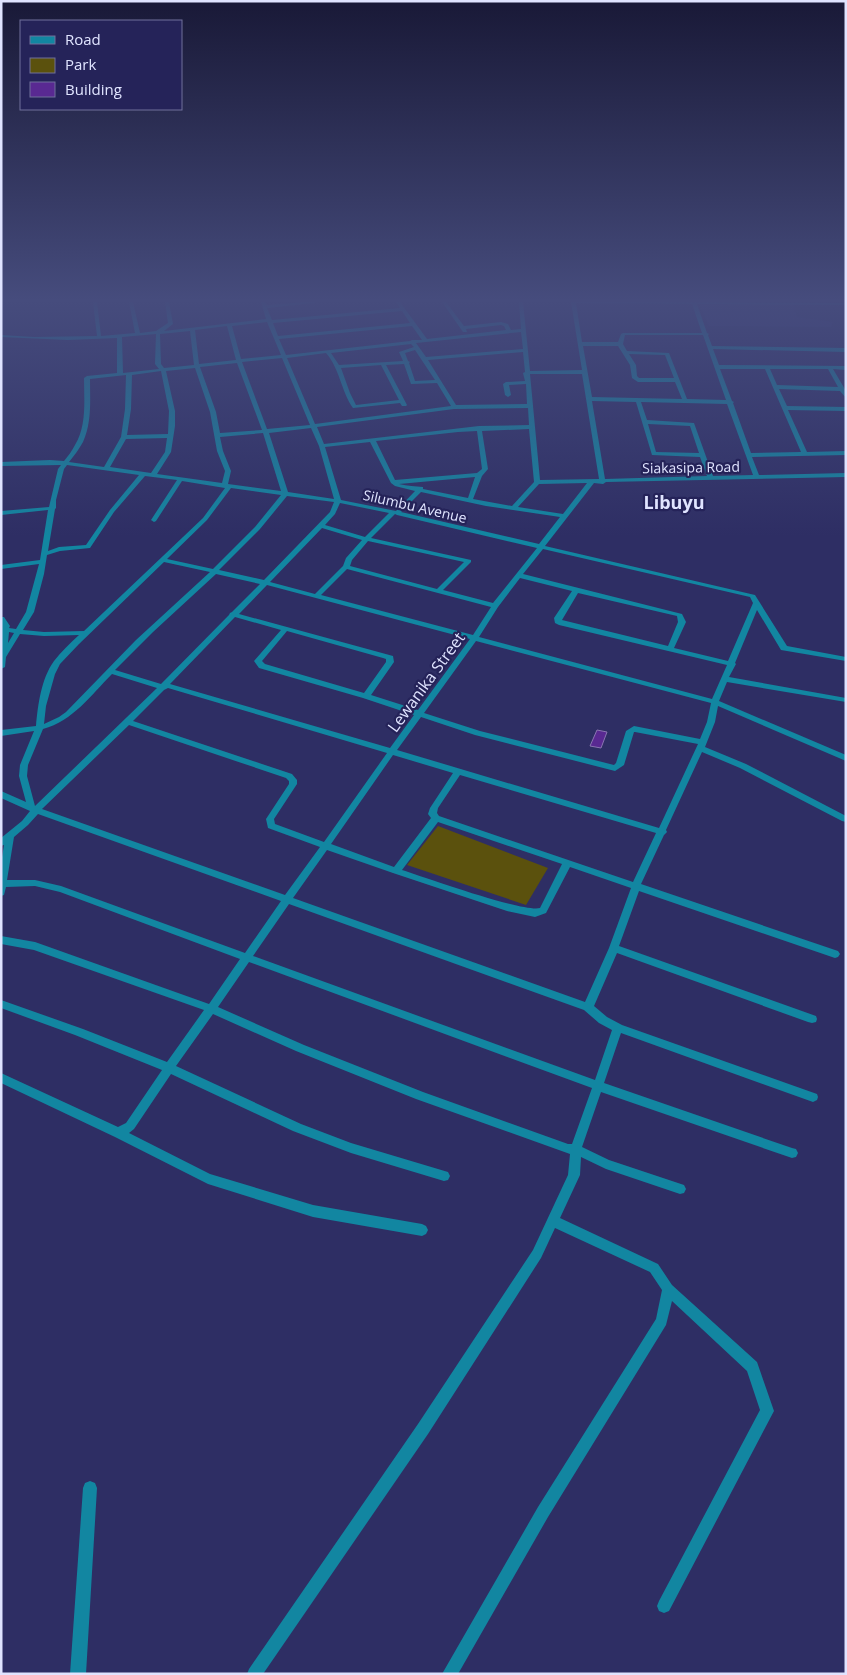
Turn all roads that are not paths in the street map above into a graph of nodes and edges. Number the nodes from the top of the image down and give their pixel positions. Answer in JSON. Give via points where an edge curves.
{"nodes":[{"id":1,"x":87,"y":380,"type":"edge"},
{"id":2,"x":129,"y":380,"type":"edge"},
{"id":3,"x":165,"y":380,"type":"edge"},
{"id":4,"x":202,"y":380,"type":"edge"},
{"id":5,"x":246,"y":380,"type":"edge"},
{"id":6,"x":294,"y":380,"type":"edge"},
{"id":7,"x":344,"y":380,"type":"edge"},
{"id":8,"x":391,"y":380,"type":"edge"},
{"id":9,"x":412,"y":380,"type":"edge"},
{"id":10,"x":586,"y":380,"type":"edge"},
{"id":11,"x":676,"y":380,"type":"edge"},
{"id":12,"x":724,"y":380,"type":"edge"},
{"id":13,"x":772,"y":380,"type":"edge"},
{"id":14,"x":836,"y":380,"type":"edge"},
{"id":15,"x":439,"y":381,"type":"joint"},
{"id":16,"x":527,"y":382,"type":"joint"},
{"id":17,"x":775,"y":387,"type":"junction"},
{"id":18,"x":841,"y":389,"type":"junction"},
{"id":19,"x":508,"y":395,"type":"dead end"},
{"id":20,"x":846,"y":396,"type":"edge"},
{"id":21,"x":589,"y":399,"type":"junction"},
{"id":22,"x":638,"y":400,"type":"junction"},
{"id":23,"x":684,"y":400,"type":"junction"},
{"id":24,"x":402,"y":401,"type":"junction"},
{"id":25,"x":731,"y":402,"type":"junction"},
{"id":26,"x":529,"y":406,"type":"junction"},
{"id":27,"x":454,"y":407,"type":"junction"},
{"id":28,"x":786,"y":408,"type":"junction"},
{"id":29,"x":846,"y":410,"type":"edge"},
{"id":30,"x":410,"y":413,"type":"junction"},
{"id":31,"x":644,"y":422,"type":"junction"},
{"id":32,"x":314,"y":425,"type":"junction"},
{"id":33,"x":531,"y":427,"type":"junction"},
{"id":34,"x":479,"y":428,"type":"junction"},
{"id":35,"x":264,"y":431,"type":"junction"},
{"id":36,"x":218,"y":435,"type":"junction"},
{"id":37,"x":124,"y":436,"type":"junction"},
{"id":38,"x":170,"y":436,"type":"junction"},
{"id":39,"x":372,"y":440,"type":"junction"},
{"id":40,"x":322,"y":446,"type":"junction"},
{"id":41,"x":846,"y":452,"type":"edge"},
{"id":42,"x":805,"y":454,"type":"junction"},
{"id":43,"x":701,"y":455,"type":"junction"},
{"id":44,"x":750,"y":455,"type":"junction"},
{"id":45,"x":65,"y":463,"type":"junction"},
{"id":46,"x":1,"y":464,"type":"edge"},
{"id":47,"x":106,"y":469,"type":"junction"},
{"id":48,"x":143,"y":474,"type":"junction"},
{"id":49,"x":153,"y":475,"type":"junction"},
{"id":50,"x":479,"y":475,"type":"junction"},
{"id":51,"x":846,"y":475,"type":"edge"},
{"id":52,"x":757,"y":478,"type":"junction"},
{"id":53,"x":711,"y":479,"type":"junction"},
{"id":54,"x":180,"y":480,"type":"junction"},
{"id":55,"x":423,"y":480,"type":"junction"},
{"id":56,"x":393,"y":482,"type":"junction"},
{"id":57,"x":537,"y":482,"type":"junction"},
{"id":58,"x":592,"y":482,"type":"junction"},
{"id":59,"x":604,"y":482,"type":"junction"},
{"id":60,"x":226,"y":486,"type":"junction"},
{"id":61,"x":420,"y":490,"type":"junction"},
{"id":62,"x":285,"y":494,"type":"junction"},
{"id":63,"x":470,"y":500,"type":"junction"},
{"id":64,"x":338,"y":501,"type":"junction"},
{"id":65,"x":53,"y":508,"type":"junction"},
{"id":66,"x":514,"y":508,"type":"junction"},
{"id":67,"x":396,"y":512,"type":"junction"},
{"id":68,"x":1,"y":513,"type":"edge"},
{"id":69,"x":565,"y":516,"type":"junction"},
{"id":70,"x":154,"y":520,"type":"dead end"},
{"id":71,"x":321,"y":526,"type":"junction"},
{"id":72,"x":366,"y":539,"type":"junction"},
{"id":73,"x":540,"y":547,"type":"junction"},
{"id":74,"x":44,"y":557,"type":"junction"},
{"id":75,"x":163,"y":560,"type":"junction"},
{"id":76,"x":1,"y":566,"type":"edge"},
{"id":77,"x":346,"y":567,"type":"junction"},
{"id":78,"x":216,"y":571,"type":"junction"},
{"id":79,"x":518,"y":574,"type":"junction"},
{"id":80,"x":267,"y":583,"type":"junction"},
{"id":81,"x":576,"y":590,"type":"junction"},
{"id":82,"x":438,"y":591,"type":"junction"},
{"id":83,"x":316,"y":596,"type":"junction"},
{"id":84,"x":755,"y":600,"type":"junction"},
{"id":85,"x":495,"y":606,"type":"junction"},
{"id":86,"x":232,"y":614,"type":"junction"},
{"id":87,"x":1,"y":619,"type":"edge"},
{"id":88,"x":286,"y":628,"type":"junction"},
{"id":89,"x":6,"y":630,"type":"junction"},
{"id":90,"x":20,"y":632,"type":"junction"},
{"id":91,"x":85,"y":633,"type":"junction"},
{"id":92,"x":474,"y":640,"type":"junction"},
{"id":93,"x":670,"y":649,"type":"junction"},
{"id":94,"x":4,"y":650,"type":"edge"},
{"id":95,"x":846,"y":659,"type":"edge"},
{"id":96,"x":732,"y":664,"type":"junction"},
{"id":97,"x":1,"y":667,"type":"edge"},
{"id":98,"x":110,"y":671,"type":"junction"},
{"id":99,"x":724,"y":679,"type":"junction"},
{"id":100,"x":165,"y":686,"type":"junction"},
{"id":101,"x":366,"y":696,"type":"junction"},
{"id":102,"x":846,"y":700,"type":"edge"},
{"id":103,"x":714,"y":702,"type":"junction"},
{"id":104,"x":420,"y":713,"type":"junction"},
{"id":105,"x":129,"y":722,"type":"junction"},
{"id":106,"x":40,"y":726,"type":"junction"},
{"id":107,"x":1,"y":733,"type":"edge"},
{"id":108,"x":702,"y":745,"type":"junction"},
{"id":109,"x":392,"y":751,"type":"junction"},
{"id":110,"x":846,"y":758,"type":"edge"},
{"id":111,"x":458,"y":771,"type":"junction"},
{"id":112,"x":1,"y":794,"type":"edge"},
{"id":113,"x":34,"y":807,"type":"junction"},
{"id":114,"x":436,"y":818,"type":"junction"},
{"id":115,"x":845,"y":819,"type":"edge"},
{"id":116,"x":662,"y":832,"type":"junction"},
{"id":117,"x":10,"y":835,"type":"junction"},
{"id":118,"x":1,"y":843,"type":"edge"},
{"id":119,"x":327,"y":846,"type":"junction"},
{"id":120,"x":567,"y":864,"type":"junction"},
{"id":121,"x":396,"y":871,"type":"junction"},
{"id":122,"x":636,"y":886,"type":"junction"},
{"id":123,"x":2,"y":888,"type":"edge"},
{"id":124,"x":287,"y":901,"type":"junction"},
{"id":125,"x":1,"y":940,"type":"edge"},
{"id":126,"x":614,"y":948,"type":"junction"},
{"id":127,"x":835,"y":954,"type":"dead end"},
{"id":128,"x":248,"y":956,"type":"junction"},
{"id":129,"x":1,"y":1004,"type":"edge"},
{"id":130,"x":588,"y":1007,"type":"junction"},
{"id":131,"x":212,"y":1009,"type":"junction"},
{"id":132,"x":812,"y":1019,"type":"dead end"},
{"id":133,"x":618,"y":1028,"type":"junction"},
{"id":134,"x":168,"y":1068,"type":"junction"},
{"id":135,"x":1,"y":1078,"type":"edge"},
{"id":136,"x":599,"y":1084,"type":"junction"},
{"id":137,"x":813,"y":1097,"type":"dead end"},
{"id":138,"x":119,"y":1133,"type":"junction"},
{"id":139,"x":576,"y":1149,"type":"junction"},
{"id":140,"x":792,"y":1153,"type":"dead end"},
{"id":141,"x":444,"y":1176,"type":"dead end"},
{"id":142,"x":680,"y":1189,"type":"dead end"},
{"id":143,"x":553,"y":1220,"type":"junction"},
{"id":144,"x":422,"y":1230,"type":"dead end"},
{"id":145,"x":668,"y":1289,"type":"junction"},
{"id":146,"x":90,"y":1488,"type":"dead end"},
{"id":147,"x":664,"y":1606,"type":"dead end"},
{"id":148,"x":78,"y":1674,"type":"edge"},
{"id":149,"x":254,"y":1674,"type":"edge"},
{"id":150,"x":449,"y":1674,"type":"edge"}],
"edges":[{"from":1,"to":45,"type":"street","via":[[84,431]]},
{"from":2,"to":37,"type":"street"},
{"from":3,"to":38,"type":"street","via":[[172,411]]},
{"from":4,"to":36,"type":"street"},
{"from":5,"to":35,"type":"street"},
{"from":6,"to":32,"type":"street"},
{"from":7,"to":24,"type":"street","via":[[355,407]]},
{"from":8,"to":24,"type":"street"},
{"from":9,"to":15,"type":"street","via":[[413,383]]},
{"from":10,"to":21,"type":"street"},
{"from":11,"to":23,"type":"street"},
{"from":12,"to":25,"type":"street"},
{"from":13,"to":17,"type":"street"},
{"from":14,"to":18,"type":"street"},
{"from":15,"to":27,"type":"street"},
{"from":16,"to":19,"type":"street","via":[[506,384]]},
{"from":16,"to":26,"type":"street"},
{"from":17,"to":18,"type":"street"},
{"from":17,"to":28,"type":"street"},
{"from":18,"to":20,"type":"street"},
{"from":21,"to":22,"type":"street"},
{"from":21,"to":59,"type":"street"},
{"from":22,"to":23,"type":"street"},
{"from":22,"to":31,"type":"street"},
{"from":23,"to":25,"type":"street"},
{"from":24,"to":30,"type":"street"},
{"from":25,"to":44,"type":"street"},
{"from":26,"to":27,"type":"street"},
{"from":26,"to":33,"type":"street"},
{"from":27,"to":30,"type":"street"},
{"from":28,"to":29,"type":"street"},
{"from":28,"to":42,"type":"street"},
{"from":30,"to":32,"type":"street"},
{"from":31,"to":43,"type":"street","via":[[692,424]]},
{"from":31,"to":43,"type":"street","via":[[654,454]]},
{"from":32,"to":35,"type":"street"},
{"from":32,"to":40,"type":"street"},
{"from":33,"to":34,"type":"street"},
{"from":33,"to":57,"type":"street"},
{"from":34,"to":39,"type":"street"},
{"from":34,"to":50,"type":"street","via":[[485,469]]},
{"from":35,"to":36,"type":"street"},
{"from":35,"to":62,"type":"street"},
{"from":36,"to":60,"type":"street","via":[[220,452],[228,471]]},
{"from":37,"to":38,"type":"street"},
{"from":37,"to":47,"type":"street"},
{"from":38,"to":49,"type":"street","via":[[168,452]]},
{"from":39,"to":40,"type":"street"},
{"from":39,"to":56,"type":"street"},
{"from":40,"to":64,"type":"street"},
{"from":41,"to":42,"type":"street"},
{"from":42,"to":44,"type":"street"},
{"from":43,"to":53,"type":"street"},
{"from":44,"to":52,"type":"street"},
{"from":45,"to":46,"type":"street","name":"Silumbu Avenue"},
{"from":45,"to":47,"type":"street","name":"Silumbu Avenue"},
{"from":45,"to":65,"type":"street"},
{"from":47,"to":48,"type":"street","name":"Silumbu Avenue"},
{"from":48,"to":49,"type":"street","name":"Silumbu Avenue"},
{"from":48,"to":74,"type":"street","via":[[88,547],[58,549]]},
{"from":49,"to":54,"type":"street","name":"Silumbu Avenue"},
{"from":50,"to":55,"type":"street"},
{"from":50,"to":63,"type":"street"},
{"from":51,"to":52,"type":"street","name":"Siakasipa Road"},
{"from":52,"to":53,"type":"street","name":"Siakasipa Road"},
{"from":53,"to":59,"type":"street","name":"Siakasipa Road"},
{"from":54,"to":60,"type":"street","name":"Silumbu Avenue"},
{"from":54,"to":70,"type":"street"},
{"from":55,"to":56,"type":"street"},
{"from":55,"to":61,"type":"street"},
{"from":56,"to":61,"type":"street"},
{"from":57,"to":58,"type":"street","name":"Siakasipa Road"},
{"from":57,"to":66,"type":"street"},
{"from":58,"to":59,"type":"street","name":"Siakasipa Road"},
{"from":58,"to":69,"type":"street","name":"Lewanika Street"},
{"from":60,"to":62,"type":"street","name":"Silumbu Avenue"},
{"from":60,"to":75,"type":"street","via":[[206,519]]},
{"from":61,"to":63,"type":"street"},
{"from":61,"to":67,"type":"street"},
{"from":62,"to":64,"type":"street","name":"Silumbu Avenue"},
{"from":62,"to":78,"type":"street","via":[[265,523]]},
{"from":63,"to":66,"type":"street"},
{"from":64,"to":67,"type":"street","name":"Silumbu Avenue"},
{"from":64,"to":71,"type":"street","via":[[333,513]]},
{"from":65,"to":68,"type":"street"},
{"from":65,"to":74,"type":"street"},
{"from":66,"to":69,"type":"street"},
{"from":67,"to":72,"type":"street"},
{"from":67,"to":73,"type":"street","name":"Silumbu Avenue"},
{"from":69,"to":73,"type":"street","name":"Lewanika Street"},
{"from":71,"to":72,"type":"street"},
{"from":71,"to":80,"type":"street"},
{"from":72,"to":77,"type":"street"},
{"from":72,"to":82,"type":"street","via":[[469,561]]},
{"from":73,"to":79,"type":"street","name":"Lewanika Street"},
{"from":73,"to":84,"type":"street","name":"Silumbu Avenue","via":[[748,593]]},
{"from":74,"to":76,"type":"street"},
{"from":74,"to":90,"type":"street","via":[[30,612]]},
{"from":75,"to":78,"type":"street"},
{"from":75,"to":91,"type":"street"},
{"from":77,"to":82,"type":"street"},
{"from":77,"to":83,"type":"street"},
{"from":78,"to":80,"type":"street"},
{"from":78,"to":98,"type":"street"},
{"from":79,"to":81,"type":"street"},
{"from":79,"to":85,"type":"street","name":"Lewanika Street"},
{"from":80,"to":83,"type":"street"},
{"from":80,"to":86,"type":"street"},
{"from":81,"to":93,"type":"street","via":[[680,615],[682,622]]},
{"from":81,"to":93,"type":"street","via":[[558,621]]},
{"from":82,"to":85,"type":"street"},
{"from":83,"to":92,"type":"street"},
{"from":84,"to":95,"type":"street","via":[[784,648]]},
{"from":84,"to":96,"type":"street"},
{"from":85,"to":92,"type":"street","name":"Lewanika Street"},
{"from":86,"to":88,"type":"street"},
{"from":86,"to":100,"type":"street"},
{"from":87,"to":89,"type":"street"},
{"from":88,"to":101,"type":"street","via":[[390,658]]},
{"from":88,"to":101,"type":"street","via":[[260,658],[259,664]]},
{"from":89,"to":90,"type":"street"},
{"from":89,"to":94,"type":"street"},
{"from":90,"to":91,"type":"street"},
{"from":90,"to":94,"type":"street"},
{"from":91,"to":106,"type":"street","via":[[51,674]]},
{"from":92,"to":103,"type":"street"},
{"from":92,"to":104,"type":"street","name":"Lewanika Street"},
{"from":93,"to":96,"type":"street"},
{"from":94,"to":97,"type":"street"},
{"from":96,"to":99,"type":"street"},
{"from":98,"to":100,"type":"street"},
{"from":98,"to":106,"type":"street","via":[[64,719]]},
{"from":99,"to":102,"type":"street"},
{"from":99,"to":103,"type":"street"},
{"from":100,"to":105,"type":"street"},
{"from":100,"to":109,"type":"street"},
{"from":101,"to":104,"type":"street"},
{"from":103,"to":108,"type":"street"},
{"from":103,"to":110,"type":"street"},
{"from":104,"to":108,"type":"street","via":[[478,734],[615,768],[620,765],[630,731],[634,729]]},
{"from":104,"to":109,"type":"street","name":"Lewanika Street"},
{"from":105,"to":113,"type":"street"},
{"from":105,"to":119,"type":"street","via":[[289,776],[293,784],[269,823]]},
{"from":106,"to":107,"type":"street"},
{"from":106,"to":113,"type":"street","via":[[24,765],[24,781]]},
{"from":108,"to":115,"type":"street"},
{"from":108,"to":116,"type":"street"},
{"from":109,"to":111,"type":"street"},
{"from":109,"to":119,"type":"street","name":"Lewanika Street"},
{"from":111,"to":114,"type":"street","via":[[434,808],[432,814]]},
{"from":111,"to":116,"type":"street"},
{"from":112,"to":113,"type":"street"},
{"from":113,"to":117,"type":"street","via":[[26,823]]},
{"from":113,"to":124,"type":"street"},
{"from":114,"to":120,"type":"street"},
{"from":114,"to":121,"type":"street"},
{"from":116,"to":122,"type":"street"},
{"from":117,"to":118,"type":"street"},
{"from":117,"to":123,"type":"street"},
{"from":119,"to":121,"type":"street"},
{"from":119,"to":124,"type":"street","name":"Lewanika Street"},
{"from":120,"to":121,"type":"street","via":[[543,910],[535,913]]},
{"from":120,"to":122,"type":"street"},
{"from":122,"to":126,"type":"street"},
{"from":122,"to":127,"type":"street"},
{"from":123,"to":128,"type":"street","via":[[35,883],[47,885]]},
{"from":124,"to":128,"type":"street","name":"Lewanika Street"},
{"from":124,"to":130,"type":"street"},
{"from":125,"to":131,"type":"street","via":[[35,946]]},
{"from":126,"to":130,"type":"street"},
{"from":126,"to":132,"type":"street"},
{"from":128,"to":131,"type":"street","name":"Lewanika Street"},
{"from":128,"to":136,"type":"street","via":[[549,1069]]},
{"from":129,"to":134,"type":"street"},
{"from":130,"to":133,"type":"street"},
{"from":131,"to":134,"type":"street","name":"Lewanika Street"},
{"from":131,"to":139,"type":"street","via":[[413,1093],[568,1149]]},
{"from":133,"to":136,"type":"street"},
{"from":133,"to":137,"type":"street"},
{"from":134,"to":138,"type":"street","name":"Lewanika Street","via":[[130,1126]]},
{"from":134,"to":141,"type":"street","via":[[297,1128]]},
{"from":135,"to":138,"type":"street"},
{"from":136,"to":139,"type":"street"},
{"from":136,"to":140,"type":"street"},
{"from":138,"to":144,"type":"street","via":[[208,1179],[313,1211]]},
{"from":139,"to":142,"type":"street","via":[[606,1164]]},
{"from":139,"to":143,"type":"street","via":[[574,1175]]},
{"from":143,"to":145,"type":"street","via":[[654,1268]]},
{"from":143,"to":149,"type":"street","via":[[537,1254],[428,1420]]},
{"from":145,"to":147,"type":"street","via":[[752,1367],[767,1411]]},
{"from":145,"to":150,"type":"street","via":[[662,1321],[543,1512]]},
{"from":146,"to":148,"type":"street"}]}
